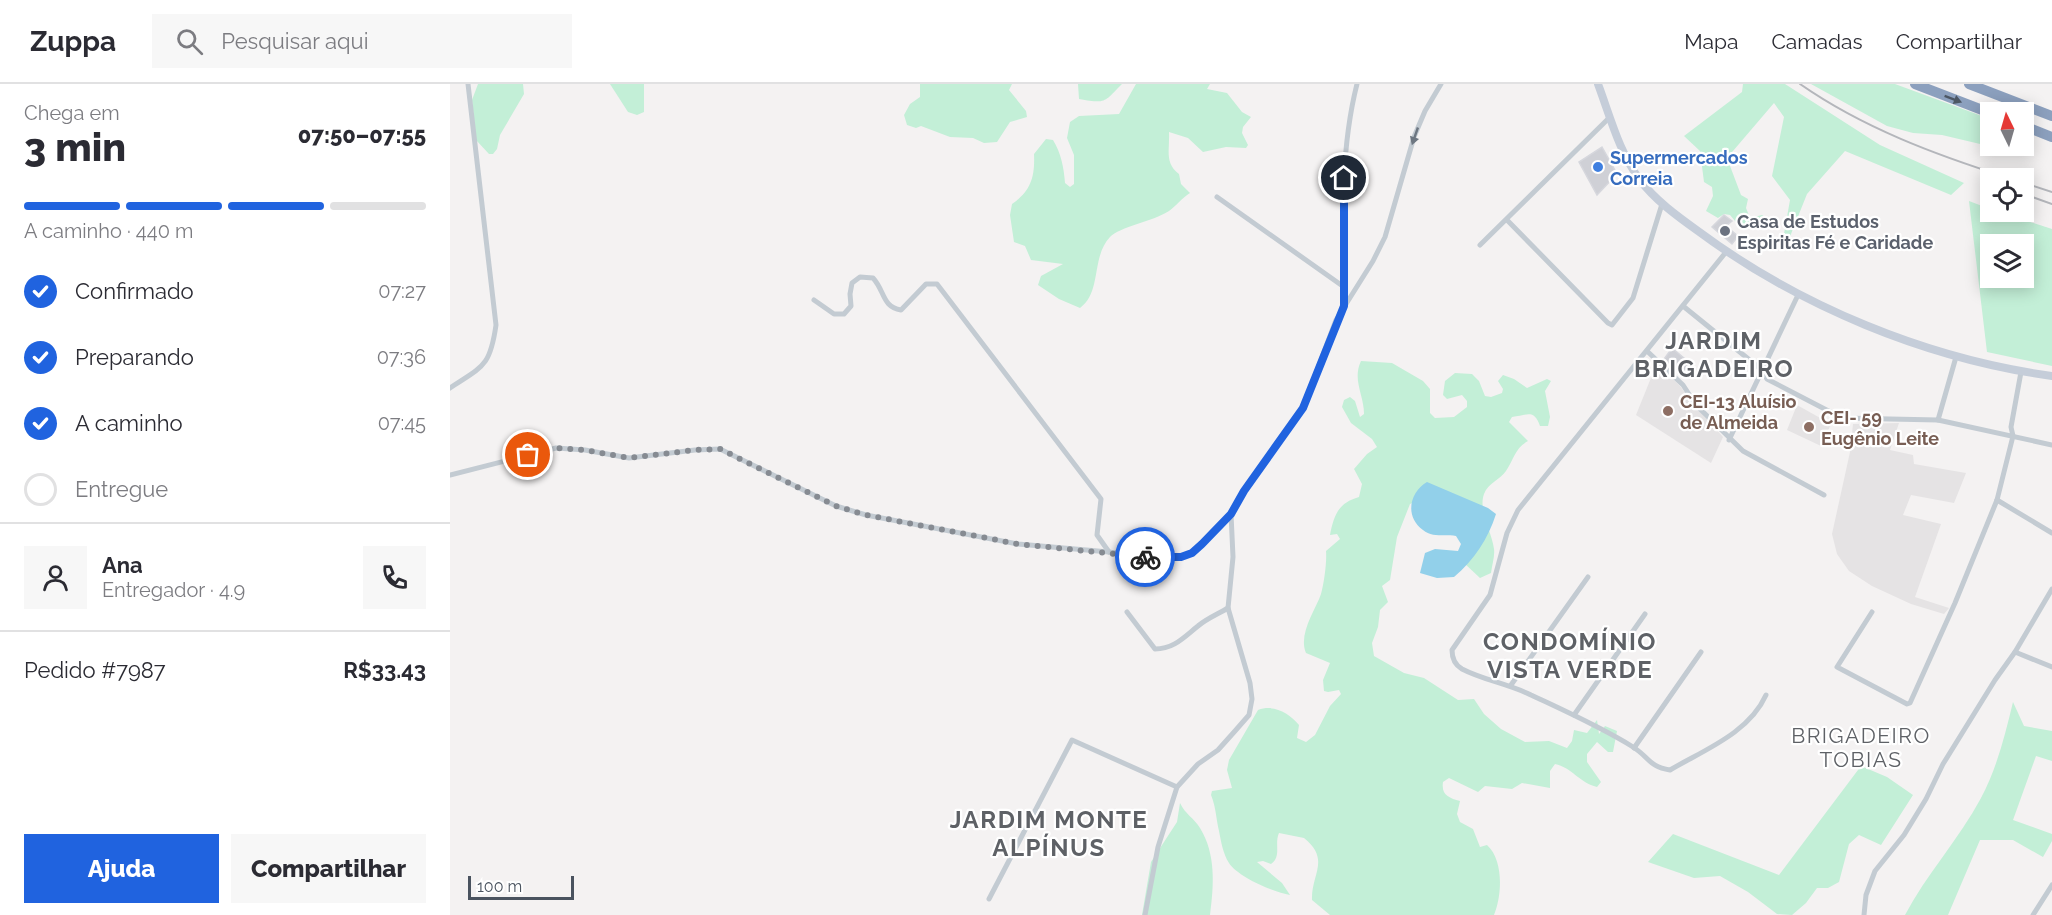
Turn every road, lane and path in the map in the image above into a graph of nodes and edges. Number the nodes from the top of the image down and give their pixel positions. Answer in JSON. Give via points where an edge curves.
{"nodes":[{"id":1,"x":468,"y":84,"type":"edge"},
{"id":2,"x":1357,"y":84,"type":"edge"},
{"id":3,"x":1441,"y":84,"type":"edge"},
{"id":4,"x":1598,"y":84,"type":"edge"},
{"id":5,"x":1603,"y":84,"type":"edge"},
{"id":6,"x":1915,"y":84,"type":"edge"},
{"id":7,"x":1969,"y":84,"type":"edge"},
{"id":8,"x":1980,"y":109,"type":"edge"},
{"id":9,"x":2052,"y":116,"type":"edge"},
{"id":10,"x":1610,"y":117,"type":"junction"},
{"id":11,"x":2034,"y":130,"type":"edge"},
{"id":12,"x":2052,"y":137,"type":"edge"},
{"id":13,"x":1217,"y":197,"type":"dead end"},
{"id":14,"x":1662,"y":204,"type":"junction"},
{"id":15,"x":1507,"y":220,"type":"junction"},
{"id":16,"x":1480,"y":245,"type":"dead end"},
{"id":17,"x":1726,"y":252,"type":"junction"},
{"id":18,"x":1344,"y":287,"type":"junction"},
{"id":19,"x":1798,"y":295,"type":"junction"},
{"id":20,"x":814,"y":300,"type":"dead end"},
{"id":21,"x":1344,"y":306,"type":"junction"},
{"id":22,"x":1683,"y":306,"type":"junction"},
{"id":23,"x":1648,"y":352,"type":"junction"},
{"id":24,"x":1956,"y":357,"type":"junction"},
{"id":25,"x":1762,"y":370,"type":"junction"},
{"id":26,"x":2021,"y":372,"type":"junction"},
{"id":27,"x":2052,"y":376,"type":"edge"},
{"id":28,"x":450,"y":388,"type":"edge"},
{"id":29,"x":1938,"y":420,"type":"junction"},
{"id":30,"x":2013,"y":436,"type":"junction"},
{"id":31,"x":1729,"y":440,"type":"junction"},
{"id":32,"x":2052,"y":445,"type":"edge"},
{"id":33,"x":450,"y":475,"type":"edge"},
{"id":34,"x":1824,"y":495,"type":"dead end"},
{"id":35,"x":1996,"y":500,"type":"junction"},
{"id":36,"x":1231,"y":514,"type":"junction"},
{"id":37,"x":2052,"y":533,"type":"edge"},
{"id":38,"x":1109,"y":552,"type":"junction"},
{"id":39,"x":1588,"y":577,"type":"dead end"},
{"id":40,"x":2052,"y":589,"type":"edge"},
{"id":41,"x":1228,"y":608,"type":"junction"},
{"id":42,"x":1127,"y":612,"type":"dead end"},
{"id":43,"x":1872,"y":612,"type":"dead end"},
{"id":44,"x":1645,"y":614,"type":"dead end"},
{"id":45,"x":1701,"y":652,"type":"dead end"},
{"id":46,"x":2015,"y":652,"type":"junction"},
{"id":47,"x":2052,"y":667,"type":"edge"},
{"id":48,"x":1511,"y":686,"type":"junction"},
{"id":49,"x":1766,"y":695,"type":"dead end"},
{"id":50,"x":1574,"y":715,"type":"junction"},
{"id":51,"x":1634,"y":748,"type":"junction"},
{"id":52,"x":1177,"y":788,"type":"junction"},
{"id":53,"x":2052,"y":885,"type":"edge"},
{"id":54,"x":989,"y":899,"type":"dead end"},
{"id":55,"x":1145,"y":915,"type":"edge"},
{"id":56,"x":1864,"y":915,"type":"edge"},
{"id":57,"x":2033,"y":915,"type":"edge"}],
"edges":[{"from":1,"to":28,"type":"street","via":[[496,325],[485,365]]},
{"from":2,"to":18,"type":"street","via":[[1345,168]]},
{"from":3,"to":21,"type":"street","one_way":true,"via":[[1414,136],[1385,237]]},
{"from":4,"to":10,"type":"main road"},
{"from":5,"to":10,"type":"main road"},
{"from":6,"to":8,"type":"highway","one_way":true},
{"from":7,"to":9,"type":"highway"},
{"from":10,"to":14,"type":"main road","via":[[1640,180]]},
{"from":10,"to":15,"type":"street"},
{"from":11,"to":12,"type":"highway"},
{"from":13,"to":18,"type":"street"},
{"from":14,"to":15,"type":"street","via":[[1633,298],[1612,325]]},
{"from":14,"to":17,"type":"main road"},
{"from":15,"to":16,"type":"street"},
{"from":17,"to":19,"type":"main road"},
{"from":17,"to":22,"type":"street"},
{"from":18,"to":21,"type":"street"},
{"from":19,"to":24,"type":"main road"},
{"from":19,"to":25,"type":"street"},
{"from":20,"to":38,"type":"street","via":[[834,314],[844,314],[851,306],[852,283],[860,277],[873,278],[882,288],[885,300],[893,309],[901,310],[926,284],[937,284],[1101,499],[1097,535]]},
{"from":21,"to":36,"type":"street","via":[[1303,408]]},
{"from":22,"to":23,"type":"street"},
{"from":22,"to":25,"type":"street"},
{"from":23,"to":31,"type":"street","via":[[1683,385]]},
{"from":23,"to":48,"type":"street","via":[[1518,510],[1507,533],[1490,595],[1452,650],[1453,660],[1461,668]]},
{"from":24,"to":26,"type":"main road"},
{"from":24,"to":29,"type":"street"},
{"from":25,"to":29,"type":"street","via":[[1767,379],[1842,418]]},
{"from":25,"to":31,"type":"street"},
{"from":26,"to":27,"type":"main road"},
{"from":26,"to":30,"type":"street"},
{"from":29,"to":30,"type":"street"},
{"from":30,"to":32,"type":"street"},
{"from":30,"to":35,"type":"street"},
{"from":31,"to":34,"type":"street"},
{"from":33,"to":38,"type":"street","via":[[556,448],[629,458],[720,449],[836,506],[866,515],[1018,544]]},
{"from":35,"to":37,"type":"street"},
{"from":35,"to":43,"type":"street","via":[[1951,612],[1907,705],[1838,667]]},
{"from":36,"to":38,"type":"street","via":[[1197,548],[1181,557],[1154,559]]},
{"from":36,"to":41,"type":"street","via":[[1233,550]]},
{"from":39,"to":48,"type":"street"},
{"from":40,"to":46,"type":"street"},
{"from":41,"to":42,"type":"street","via":[[1198,626],[1186,639],[1160,649],[1155,649]]},
{"from":41,"to":52,"type":"street","via":[[1250,683],[1249,715]]},
{"from":44,"to":50,"type":"street"},
{"from":45,"to":51,"type":"street"},
{"from":46,"to":47,"type":"street"},
{"from":46,"to":56,"type":"street","via":[[1943,764],[1904,834],[1875,871]]},
{"from":48,"to":50,"type":"street"},
{"from":49,"to":51,"type":"street","via":[[1749,722],[1670,770],[1657,768]]},
{"from":50,"to":51,"type":"street"},
{"from":52,"to":54,"type":"street","via":[[1072,740]]},
{"from":52,"to":55,"type":"street","via":[[1158,847]]},
{"from":53,"to":57,"type":"street"}]}
